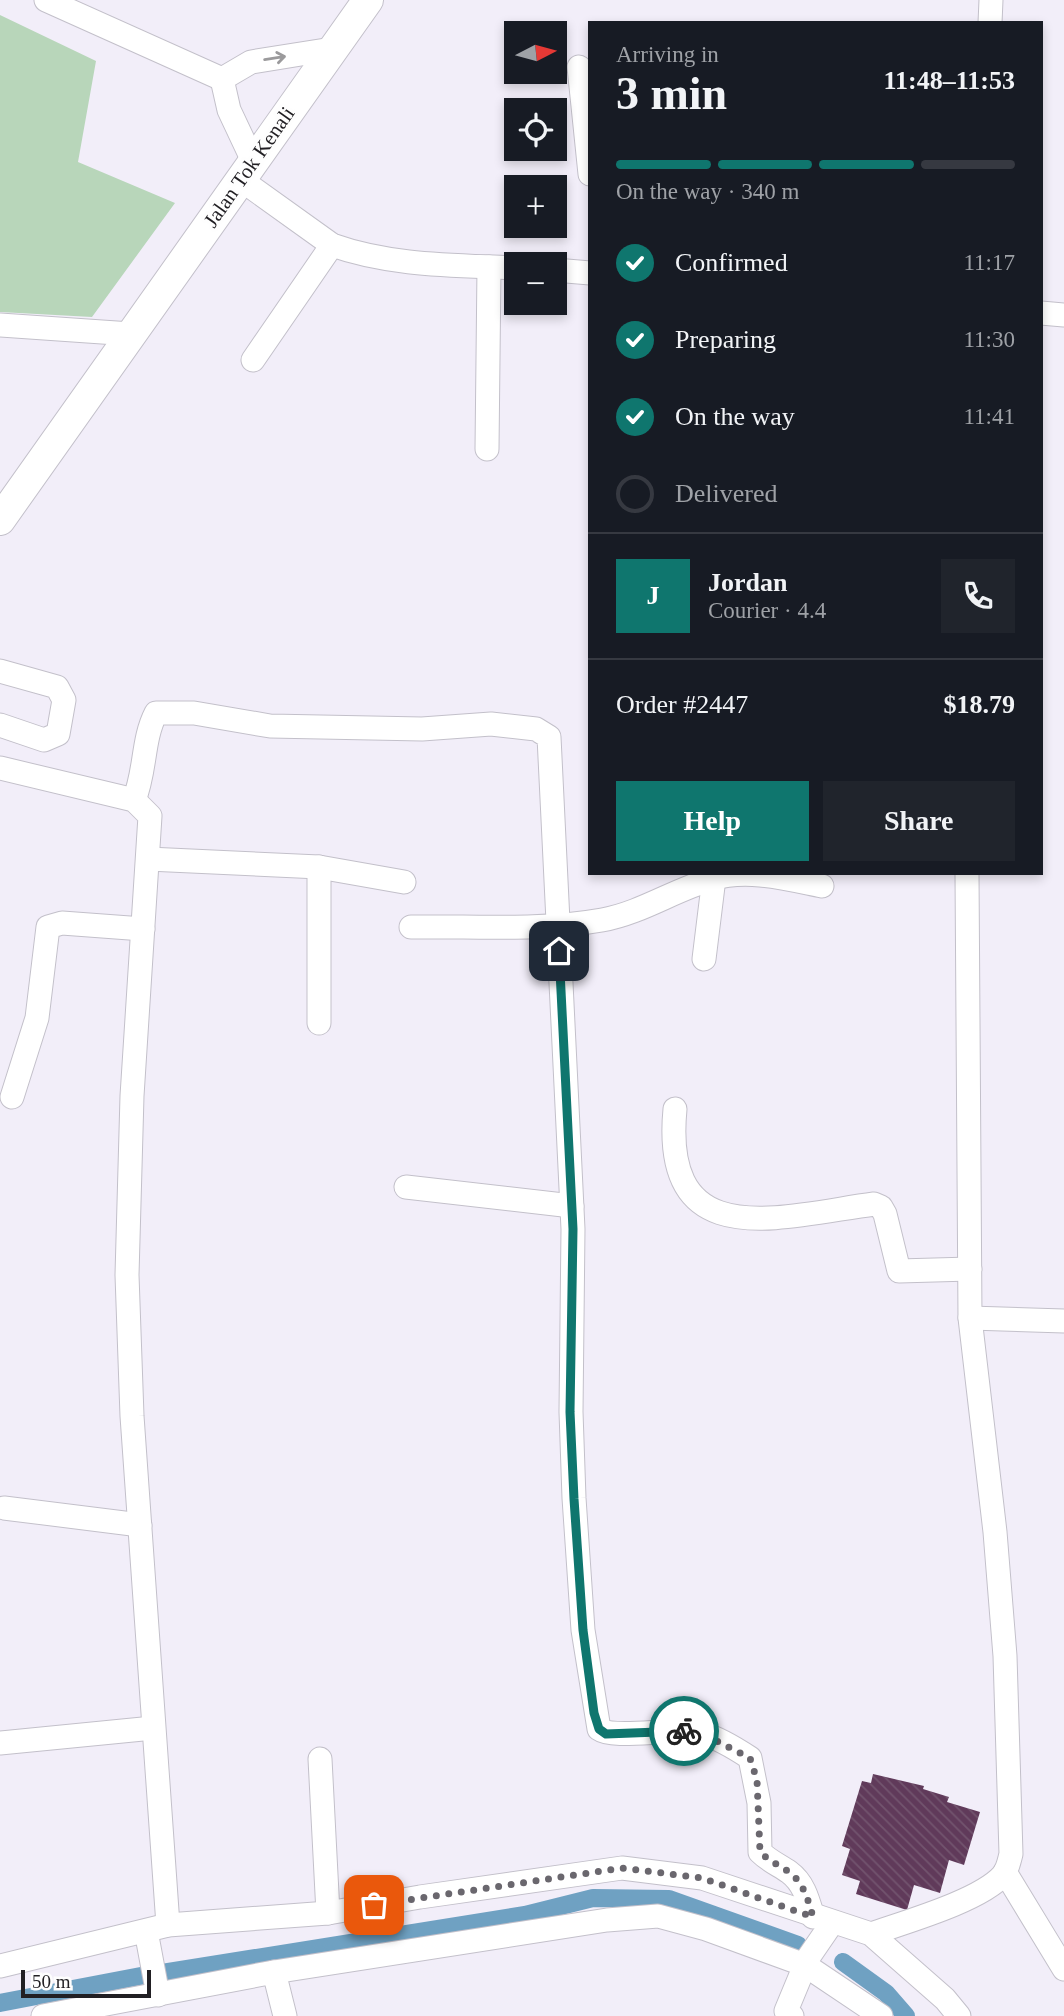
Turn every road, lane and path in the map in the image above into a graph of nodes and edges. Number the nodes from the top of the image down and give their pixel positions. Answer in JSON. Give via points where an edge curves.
{"nodes":[{"id":1,"x":46,"y":0,"type":"edge"},
{"id":2,"x":368,"y":0,"type":"edge"},
{"id":3,"x":992,"y":0,"type":"edge"},
{"id":4,"x":990,"y":21,"type":"edge"},
{"id":5,"x":332,"y":49,"type":"junction"},
{"id":6,"x":579,"y":67,"type":"dead end"},
{"id":7,"x":222,"y":79,"type":"junction"},
{"id":8,"x":588,"y":155,"type":"edge"},
{"id":9,"x":247,"y":170,"type":"junction"},
{"id":10,"x":332,"y":245,"type":"junction"},
{"id":11,"x":489,"y":267,"type":"junction"},
{"id":12,"x":504,"y":268,"type":"edge"},
{"id":13,"x":567,"y":271,"type":"edge"},
{"id":14,"x":588,"y":273,"type":"edge"},
{"id":15,"x":1043,"y":313,"type":"edge"},
{"id":16,"x":1064,"y":315,"type":"edge"},
{"id":17,"x":0,"y":325,"type":"edge"},
{"id":18,"x":131,"y":334,"type":"junction"},
{"id":19,"x":253,"y":360,"type":"dead end"},
{"id":20,"x":487,"y":449,"type":"dead end"},
{"id":21,"x":0,"y":520,"type":"edge"},
{"id":22,"x":0,"y":671,"type":"edge"},
{"id":23,"x":0,"y":726,"type":"edge"},
{"id":24,"x":0,"y":768,"type":"edge"},
{"id":25,"x":134,"y":800,"type":"junction"},
{"id":26,"x":148,"y":859,"type":"junction"},
{"id":27,"x":319,"y":867,"type":"junction"},
{"id":28,"x":732,"y":875,"type":"edge"},
{"id":29,"x":751,"y":875,"type":"edge"},
{"id":30,"x":967,"y":875,"type":"edge"},
{"id":31,"x":714,"y":878,"type":"junction"},
{"id":32,"x":404,"y":882,"type":"dead end"},
{"id":33,"x":822,"y":886,"type":"dead end"},
{"id":34,"x":558,"y":925,"type":"junction"},
{"id":35,"x":411,"y":927,"type":"dead end"},
{"id":36,"x":143,"y":929,"type":"junction"},
{"id":37,"x":704,"y":959,"type":"dead end"},
{"id":38,"x":319,"y":1023,"type":"dead end"},
{"id":39,"x":12,"y":1097,"type":"dead end"},
{"id":40,"x":675,"y":1109,"type":"dead end"},
{"id":41,"x":406,"y":1187,"type":"dead end"},
{"id":42,"x":572,"y":1206,"type":"junction"},
{"id":43,"x":970,"y":1269,"type":"junction"},
{"id":44,"x":970,"y":1318,"type":"junction"},
{"id":45,"x":1064,"y":1321,"type":"edge"},
{"id":46,"x":4,"y":1508,"type":"dead end"},
{"id":47,"x":140,"y":1525,"type":"junction"},
{"id":48,"x":153,"y":1728,"type":"junction"},
{"id":49,"x":0,"y":1743,"type":"edge"},
{"id":50,"x":320,"y":1759,"type":"dead end"},
{"id":51,"x":1005,"y":1872,"type":"junction"},
{"id":52,"x":328,"y":1913,"type":"junction"},
{"id":53,"x":822,"y":1920,"type":"junction"},
{"id":54,"x":169,"y":1925,"type":"junction"},
{"id":55,"x":146,"y":1931,"type":"junction"},
{"id":56,"x":871,"y":1934,"type":"junction"},
{"id":57,"x":805,"y":1965,"type":"junction"},
{"id":58,"x":0,"y":1966,"type":"edge"},
{"id":59,"x":1064,"y":1969,"type":"edge"},
{"id":60,"x":274,"y":1972,"type":"junction"},
{"id":61,"x":158,"y":1995,"type":"junction"},
{"id":62,"x":782,"y":2014,"type":"edge"},
{"id":63,"x":43,"y":2016,"type":"edge"},
{"id":64,"x":285,"y":2016,"type":"edge"},
{"id":65,"x":881,"y":2016,"type":"edge"},
{"id":66,"x":959,"y":2016,"type":"edge"}],
"edges":[{"from":1,"to":7,"type":"street"},
{"from":2,"to":5,"type":"main road","name":"Jalan Tok Kenali"},
{"from":3,"to":4,"type":"street"},
{"from":7,"to":5,"type":"street","one_way":true,"via":[[251,62]]},
{"from":5,"to":9,"type":"main road","name":"Jalan Tok Kenali"},
{"from":6,"to":8,"type":"street"},
{"from":7,"to":9,"type":"street"},
{"from":9,"to":10,"type":"street"},
{"from":9,"to":18,"type":"main road","name":"Jalan Tok Kenali"},
{"from":10,"to":11,"type":"street","via":[[375,258]]},
{"from":10,"to":19,"type":"street"},
{"from":11,"to":12,"type":"street"},
{"from":11,"to":20,"type":"street"},
{"from":13,"to":14,"type":"street"},
{"from":15,"to":16,"type":"street"},
{"from":17,"to":18,"type":"street"},
{"from":18,"to":21,"type":"main road","name":"Jalan Tok Kenali"},
{"from":22,"to":23,"type":"street","via":[[57,687],[64,700],[58,734],[44,740]]},
{"from":24,"to":25,"type":"street"},
{"from":25,"to":26,"type":"street","via":[[150,816]]},
{"from":25,"to":34,"type":"street","via":[[144,770],[148,729],[156,713],[194,713],[270,726],[422,729],[491,724],[536,729],[549,737]]},
{"from":26,"to":27,"type":"street"},
{"from":26,"to":36,"type":"street"},
{"from":27,"to":32,"type":"street"},
{"from":27,"to":38,"type":"street"},
{"from":28,"to":31,"type":"street"},
{"from":29,"to":33,"type":"street"},
{"from":30,"to":43,"type":"street"},
{"from":31,"to":34,"type":"street","via":[[618,917]]},
{"from":31,"to":37,"type":"street"},
{"from":34,"to":35,"type":"street"},
{"from":34,"to":42,"type":"street"},
{"from":36,"to":39,"type":"street","via":[[76,923],[48,928],[37,1018]]},
{"from":36,"to":47,"type":"street","via":[[127,1275]]},
{"from":40,"to":43,"type":"street","via":[[675,1167],[702,1207],[728,1217],[772,1217],[874,1204],[886,1214],[899,1271]]},
{"from":41,"to":42,"type":"street"},
{"from":42,"to":53,"type":"street","via":[[574,1499],[583,1630],[599,1729],[606,1734],[701,1733],[750,1758],[758,1792],[760,1852],[790,1872]]},
{"from":43,"to":44,"type":"street"},
{"from":44,"to":45,"type":"street"},
{"from":44,"to":51,"type":"street","via":[[1005,1656],[1012,1835]]},
{"from":46,"to":47,"type":"street"},
{"from":47,"to":48,"type":"street"},
{"from":48,"to":49,"type":"street"},
{"from":48,"to":54,"type":"street"},
{"from":50,"to":52,"type":"street"},
{"from":51,"to":56,"type":"street","via":[[962,1900]]},
{"from":51,"to":59,"type":"street"},
{"from":52,"to":53,"type":"street","via":[[622,1868],[702,1878]]},
{"from":52,"to":54,"type":"street"},
{"from":53,"to":56,"type":"street"},
{"from":53,"to":57,"type":"street"},
{"from":54,"to":55,"type":"street"},
{"from":55,"to":58,"type":"street"},
{"from":55,"to":61,"type":"street"},
{"from":56,"to":66,"type":"street"},
{"from":57,"to":60,"type":"street","via":[[658,1916]]},
{"from":57,"to":62,"type":"street"},
{"from":57,"to":65,"type":"street"},
{"from":60,"to":61,"type":"street"},
{"from":60,"to":64,"type":"street"},
{"from":61,"to":63,"type":"street"}]}
